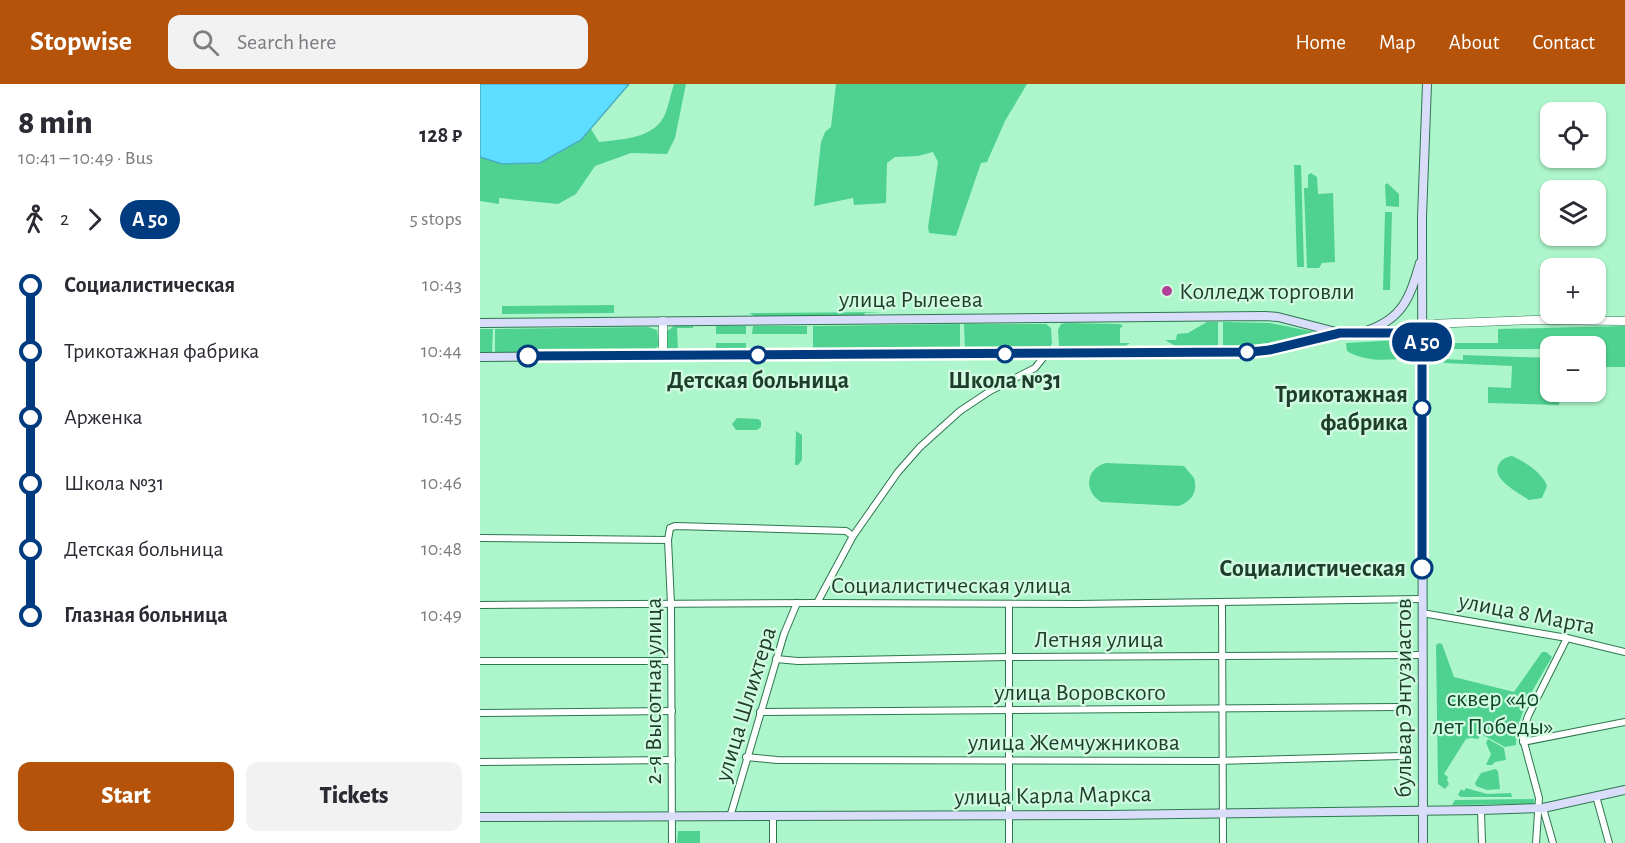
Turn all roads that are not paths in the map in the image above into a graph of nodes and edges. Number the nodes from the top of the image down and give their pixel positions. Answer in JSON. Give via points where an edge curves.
{"nodes":[{"id":1,"x":1427,"y":84,"type":"edge"},
{"id":2,"x":1422,"y":254,"type":"junction"},
{"id":3,"x":663,"y":321,"type":"junction"},
{"id":4,"x":1625,"y":321,"type":"edge"},
{"id":5,"x":480,"y":323,"type":"edge"},
{"id":6,"x":1340,"y":333,"type":"junction"},
{"id":7,"x":1422,"y":333,"type":"junction"},
{"id":8,"x":1357,"y":334,"type":"junction"},
{"id":9,"x":1047,"y":353,"type":"junction"},
{"id":10,"x":663,"y":356,"type":"junction"},
{"id":11,"x":480,"y":357,"type":"edge"},
{"id":12,"x":853,"y":536,"type":"junction"},
{"id":13,"x":480,"y":538,"type":"edge"},
{"id":14,"x":668,"y":540,"type":"junction"},
{"id":15,"x":1422,"y":599,"type":"junction"},
{"id":16,"x":1222,"y":602,"type":"junction"},
{"id":17,"x":797,"y":603,"type":"junction"},
{"id":18,"x":817,"y":603,"type":"junction"},
{"id":19,"x":671,"y":604,"type":"junction"},
{"id":20,"x":1009,"y":604,"type":"junction"},
{"id":21,"x":480,"y":605,"type":"edge"},
{"id":22,"x":1422,"y":613,"type":"junction"},
{"id":23,"x":1567,"y":638,"type":"junction"},
{"id":24,"x":1625,"y":652,"type":"edge"},
{"id":25,"x":1422,"y":655,"type":"junction"},
{"id":26,"x":1009,"y":657,"type":"junction"},
{"id":27,"x":1222,"y":657,"type":"junction"},
{"id":28,"x":776,"y":659,"type":"junction"},
{"id":29,"x":480,"y":661,"type":"edge"},
{"id":30,"x":671,"y":661,"type":"junction"},
{"id":31,"x":1400,"y":707,"type":"dead end"},
{"id":32,"x":1223,"y":709,"type":"junction"},
{"id":33,"x":672,"y":711,"type":"junction"},
{"id":34,"x":1009,"y":711,"type":"junction"},
{"id":35,"x":760,"y":712,"type":"junction"},
{"id":36,"x":480,"y":713,"type":"edge"},
{"id":37,"x":1625,"y":722,"type":"edge"},
{"id":38,"x":1523,"y":742,"type":"junction"},
{"id":39,"x":1402,"y":756,"type":"dead end"},
{"id":40,"x":746,"y":757,"type":"junction"},
{"id":41,"x":672,"y":760,"type":"junction"},
{"id":42,"x":1009,"y":760,"type":"junction"},
{"id":43,"x":1223,"y":761,"type":"junction"},
{"id":44,"x":480,"y":762,"type":"edge"},
{"id":45,"x":1625,"y":790,"type":"edge"},
{"id":46,"x":1596,"y":796,"type":"junction"},
{"id":47,"x":1541,"y":808,"type":"junction"},
{"id":48,"x":1423,"y":809,"type":"junction"},
{"id":49,"x":1481,"y":810,"type":"junction"},
{"id":50,"x":1223,"y":813,"type":"junction"},
{"id":51,"x":1009,"y":815,"type":"junction"},
{"id":52,"x":672,"y":816,"type":"junction"},
{"id":53,"x":730,"y":816,"type":"junction"},
{"id":54,"x":773,"y":816,"type":"junction"},
{"id":55,"x":480,"y":817,"type":"edge"},
{"id":56,"x":672,"y":843,"type":"edge"},
{"id":57,"x":773,"y":843,"type":"edge"},
{"id":58,"x":1009,"y":843,"type":"edge"},
{"id":59,"x":1223,"y":843,"type":"edge"},
{"id":60,"x":1423,"y":843,"type":"edge"},
{"id":61,"x":1482,"y":843,"type":"edge"},
{"id":62,"x":1536,"y":843,"type":"edge"},
{"id":63,"x":1554,"y":843,"type":"edge"},
{"id":64,"x":1609,"y":843,"type":"edge"}],
"edges":[{"from":1,"to":2,"type":"main road","name":"бульвар Энтузиастов"},
{"from":2,"to":7,"type":"main road","name":"бульвар Энтузиастов"},
{"from":2,"to":8,"type":"main road","via":[[1404,306],[1385,322]]},
{"from":3,"to":5,"type":"main road","name":"улица Рылеева"},
{"from":3,"to":6,"type":"main road","name":"улица Рылеева","via":[[1265,316]]},
{"from":3,"to":10,"type":"street"},
{"from":4,"to":7,"type":"street","name":"улица Рылеева","via":[[1428,324]]},
{"from":6,"to":8,"type":"main road","name":"улица Рылеева"},
{"from":6,"to":9,"type":"main road","name":"улица Рылеева","via":[[1251,352]]},
{"from":7,"to":8,"type":"main road","name":"улица Рылеева"},
{"from":7,"to":15,"type":"main road","name":"бульвар Энтузиастов"},
{"from":9,"to":10,"type":"main road","name":"улица Рылеева"},
{"from":9,"to":12,"type":"street","via":[[1035,368],[990,391],[938,429],[898,472]]},
{"from":10,"to":11,"type":"main road","name":"улица Рылеева"},
{"from":12,"to":14,"type":"street","via":[[846,531],[675,526],[670,528]]},
{"from":12,"to":18,"type":"street"},
{"from":13,"to":14,"type":"street"},
{"from":14,"to":19,"type":"street","name":"2-я Высотная улица"},
{"from":15,"to":16,"type":"street","name":"Социалистическая улица"},
{"from":15,"to":22,"type":"main road","name":"бульвар Энтузиастов"},
{"from":16,"to":20,"type":"street","name":"Социалистическая улица"},
{"from":16,"to":27,"type":"street"},
{"from":17,"to":18,"type":"street","name":"Социалистическая улица"},
{"from":17,"to":19,"type":"street","name":"Социалистическая улица"},
{"from":17,"to":28,"type":"street","name":"улица Шлихтера"},
{"from":18,"to":20,"type":"street","name":"Социалистическая улица"},
{"from":19,"to":21,"type":"street","name":"Социалистическая улица"},
{"from":19,"to":30,"type":"street","name":"2-я Высотная улица"},
{"from":20,"to":26,"type":"street"},
{"from":22,"to":23,"type":"street","name":"улица 8 Марта"},
{"from":22,"to":25,"type":"main road","name":"бульвар Энтузиастов"},
{"from":23,"to":24,"type":"street","name":"улица 8 Марта"},
{"from":23,"to":38,"type":"street","via":[[1528,716]]},
{"from":25,"to":27,"type":"street","name":"Летняя улица"},
{"from":25,"to":48,"type":"main road","name":"бульвар Энтузиастов"},
{"from":26,"to":27,"type":"street","name":"Летняя улица"},
{"from":26,"to":28,"type":"street","name":"Летняя улица"},
{"from":26,"to":34,"type":"street"},
{"from":27,"to":32,"type":"street"},
{"from":28,"to":35,"type":"street","name":"улица Шлихтера"},
{"from":29,"to":30,"type":"street"},
{"from":30,"to":33,"type":"street","name":"2-я Высотная улица"},
{"from":31,"to":32,"type":"street","name":"улица Воровского"},
{"from":32,"to":34,"type":"street","name":"улица Воровского"},
{"from":32,"to":43,"type":"street"},
{"from":33,"to":36,"type":"street"},
{"from":33,"to":41,"type":"street","name":"2-я Высотная улица"},
{"from":34,"to":35,"type":"street","name":"улица Воровского"},
{"from":34,"to":42,"type":"street"},
{"from":35,"to":40,"type":"street","name":"улица Шлихтера"},
{"from":37,"to":38,"type":"street"},
{"from":38,"to":47,"type":"street"},
{"from":39,"to":43,"type":"street","name":"улица Жемчужникова"},
{"from":40,"to":42,"type":"street","name":"улица Жемчужникова"},
{"from":40,"to":53,"type":"street","name":"улица Шлихтера"},
{"from":41,"to":44,"type":"street"},
{"from":41,"to":52,"type":"street","name":"2-я Высотная улица"},
{"from":42,"to":43,"type":"street","name":"улица Жемчужникова"},
{"from":42,"to":51,"type":"street"},
{"from":43,"to":50,"type":"street"},
{"from":45,"to":46,"type":"main road","name":"улица Карла Маркса"},
{"from":46,"to":47,"type":"main road","name":"улица Карла Маркса"},
{"from":46,"to":64,"type":"street"},
{"from":47,"to":49,"type":"main road","name":"улица Карла Маркса"},
{"from":47,"to":62,"type":"street"},
{"from":47,"to":63,"type":"street"},
{"from":48,"to":49,"type":"main road","name":"улица Карла Маркса"},
{"from":48,"to":50,"type":"main road","name":"улица Карла Маркса"},
{"from":48,"to":60,"type":"main road","name":"бульвар Энтузиастов"},
{"from":49,"to":61,"type":"street"},
{"from":50,"to":51,"type":"main road","name":"улица Карла Маркса"},
{"from":50,"to":59,"type":"street"},
{"from":51,"to":54,"type":"main road","name":"улица Карла Маркса"},
{"from":51,"to":58,"type":"street"},
{"from":52,"to":53,"type":"main road","name":"улица Карла Маркса"},
{"from":52,"to":55,"type":"main road","name":"улица Карла Маркса"},
{"from":52,"to":56,"type":"street","name":"2-я Высотная улица"},
{"from":53,"to":54,"type":"main road","name":"улица Карла Маркса"},
{"from":54,"to":57,"type":"street"}]}
